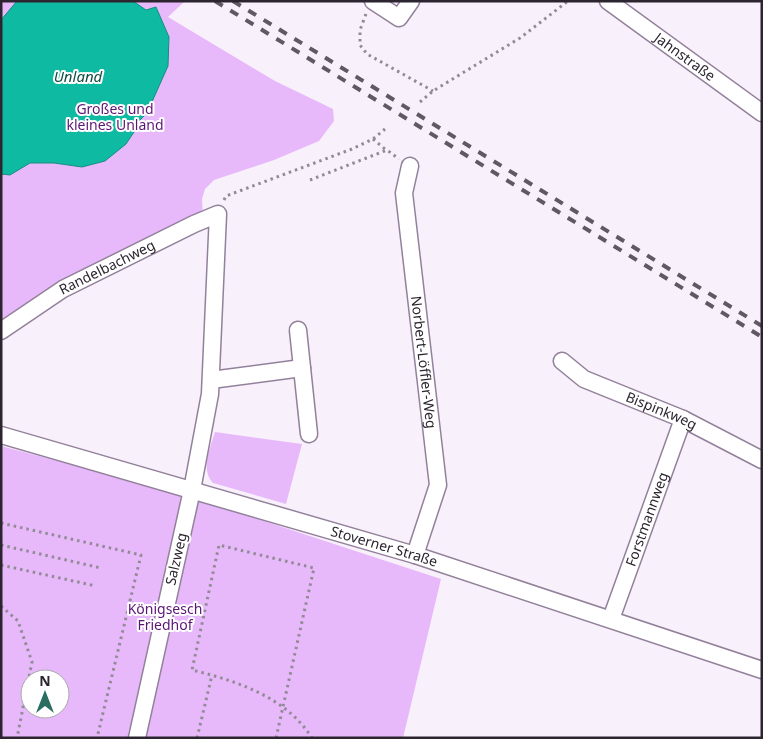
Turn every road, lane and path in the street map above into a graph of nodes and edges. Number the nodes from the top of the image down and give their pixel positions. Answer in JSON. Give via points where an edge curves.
{"nodes":[{"id":1,"x":411,"y":1,"type":"edge"},
{"id":2,"x":568,"y":1,"type":"edge"},
{"id":3,"x":608,"y":1,"type":"edge"},
{"id":4,"x":371,"y":5,"type":"edge"},
{"id":5,"x":433,"y":91,"type":"junction"},
{"id":6,"x":420,"y":102,"type":"dead end"},
{"id":7,"x":762,"y":113,"type":"edge"},
{"id":8,"x":385,"y":129,"type":"dead end"},
{"id":9,"x":373,"y":139,"type":"junction"},
{"id":10,"x":386,"y":150,"type":"junction"},
{"id":11,"x":410,"y":166,"type":"joint"},
{"id":12,"x":310,"y":180,"type":"dead end"},
{"id":13,"x":218,"y":214,"type":"junction"},
{"id":14,"x":298,"y":330,"type":"dead end"},
{"id":15,"x":1,"y":331,"type":"edge"},
{"id":16,"x":562,"y":361,"type":"dead end"},
{"id":17,"x":302,"y":368,"type":"junction"},
{"id":18,"x":211,"y":380,"type":"junction"},
{"id":19,"x":683,"y":419,"type":"junction"},
{"id":20,"x":310,"y":434,"type":"dead end"},
{"id":21,"x":1,"y":435,"type":"edge"},
{"id":22,"x":762,"y":460,"type":"edge"},
{"id":23,"x":192,"y":490,"type":"junction"},
{"id":24,"x":1,"y":523,"type":"edge"},
{"id":25,"x":1,"y":545,"type":"edge"},
{"id":26,"x":416,"y":555,"type":"junction"},
{"id":27,"x":1,"y":564,"type":"edge"},
{"id":28,"x":101,"y":568,"type":"dead end"},
{"id":29,"x":96,"y":586,"type":"dead end"},
{"id":30,"x":1,"y":606,"type":"edge"},
{"id":31,"x":611,"y":619,"type":"junction"},
{"id":32,"x":762,"y":670,"type":"edge"},
{"id":33,"x":212,"y":675,"type":"junction"},
{"id":34,"x":283,"y":706,"type":"junction"},
{"id":35,"x":17,"y":738,"type":"edge"},
{"id":36,"x":97,"y":738,"type":"edge"},
{"id":37,"x":137,"y":738,"type":"edge"},
{"id":38,"x":197,"y":738,"type":"edge"},
{"id":39,"x":276,"y":738,"type":"edge"},
{"id":40,"x":312,"y":738,"type":"edge"}],
"edges":[{"from":1,"to":4,"type":"street","via":[[399,18]]},
{"from":2,"to":5,"type":"path","via":[[520,38]]},
{"from":3,"to":7,"type":"street","name":"Jahnstraße"},
{"from":4,"to":5,"type":"path","via":[[360,30],[360,45],[367,54]]},
{"from":5,"to":6,"type":"path"},
{"from":8,"to":9,"type":"path"},
{"from":9,"to":10,"type":"path"},
{"from":9,"to":13,"type":"path","via":[[226,196]]},
{"from":10,"to":11,"type":"path"},
{"from":10,"to":12,"type":"path"},
{"from":11,"to":26,"type":"street","name":"Norbert-Löffler-Weg","via":[[404,193],[438,485]]},
{"from":13,"to":15,"type":"street","name":"Randelbachweg","via":[[62,289]]},
{"from":13,"to":18,"type":"street","name":"Salzweg"},
{"from":14,"to":17,"type":"street"},
{"from":16,"to":19,"type":"street","name":"Bispinkweg","via":[[584,379]]},
{"from":17,"to":18,"type":"street"},
{"from":17,"to":20,"type":"street"},
{"from":18,"to":23,"type":"street","name":"Salzweg"},
{"from":19,"to":22,"type":"street","name":"Bispinkweg"},
{"from":19,"to":31,"type":"street","name":"Forstmannweg"},
{"from":21,"to":23,"type":"street","name":"Stoverner Straße"},
{"from":23,"to":26,"type":"street","name":"Stoverner Straße"},
{"from":23,"to":37,"type":"street","name":"Salzweg"},
{"from":24,"to":36,"type":"path","via":[[141,554]]},
{"from":25,"to":28,"type":"path"},
{"from":26,"to":31,"type":"street","name":"Stoverner Straße"},
{"from":27,"to":29,"type":"path"},
{"from":30,"to":35,"type":"path","via":[[18,620],[32,662]]},
{"from":31,"to":32,"type":"street","name":"Stoverner Straße"},
{"from":33,"to":34,"type":"path","via":[[268,696]]},
{"from":33,"to":34,"type":"path","via":[[192,670],[219,545],[314,568]]},
{"from":33,"to":38,"type":"path"},
{"from":34,"to":39,"type":"path"},
{"from":34,"to":40,"type":"path"}]}
